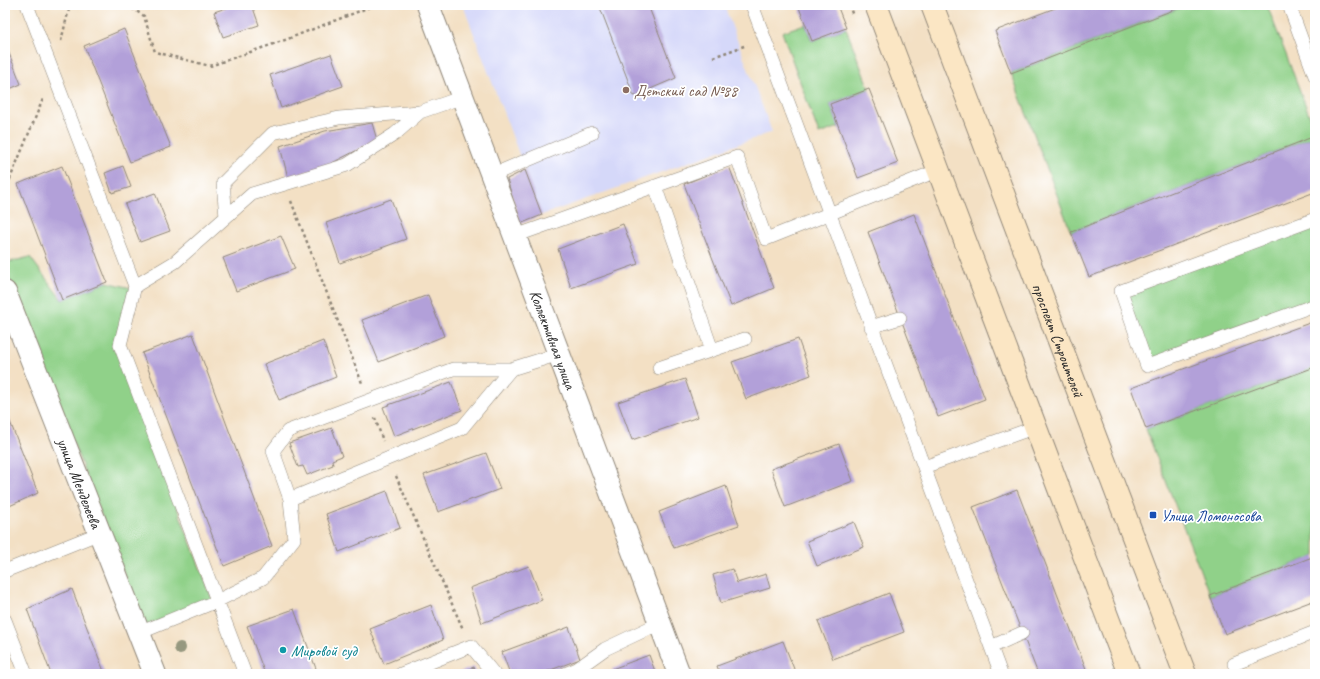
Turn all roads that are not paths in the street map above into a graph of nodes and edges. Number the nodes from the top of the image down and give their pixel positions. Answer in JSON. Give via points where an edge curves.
{"nodes":[{"id":1,"x":27,"y":5,"type":"edge"},
{"id":2,"x":428,"y":5,"type":"edge"},
{"id":3,"x":752,"y":5,"type":"edge"},
{"id":4,"x":876,"y":5,"type":"edge"},
{"id":5,"x":932,"y":5,"type":"edge"},
{"id":6,"x":1289,"y":5,"type":"edge"},
{"id":7,"x":1315,"y":76,"type":"edge"},
{"id":8,"x":463,"y":97,"type":"junction"},
{"id":9,"x":420,"y":112,"type":"junction"},
{"id":10,"x":592,"y":133,"type":"dead end"},
{"id":11,"x":939,"y":170,"type":"junction"},
{"id":12,"x":492,"y":175,"type":"junction"},
{"id":13,"x":655,"y":186,"type":"junction"},
{"id":14,"x":829,"y":213,"type":"junction"},
{"id":15,"x":226,"y":217,"type":"junction"},
{"id":16,"x":1315,"y":219,"type":"edge"},
{"id":17,"x":515,"y":236,"type":"junction"},
{"id":18,"x":135,"y":286,"type":"junction"},
{"id":19,"x":5,"y":292,"type":"edge"},
{"id":20,"x":1315,"y":306,"type":"edge"},
{"id":21,"x":900,"y":318,"type":"dead end"},
{"id":22,"x":872,"y":327,"type":"junction"},
{"id":23,"x":745,"y":339,"type":"dead end"},
{"id":24,"x":712,"y":350,"type":"junction"},
{"id":25,"x":559,"y":354,"type":"junction"},
{"id":26,"x":659,"y":368,"type":"dead end"},
{"id":27,"x":511,"y":369,"type":"junction"},
{"id":28,"x":1036,"y":428,"type":"junction"},
{"id":29,"x":924,"y":467,"type":"junction"},
{"id":30,"x":290,"y":499,"type":"junction"},
{"id":31,"x":100,"y":533,"type":"junction"},
{"id":32,"x":5,"y":571,"type":"edge"},
{"id":33,"x":217,"y":601,"type":"junction"},
{"id":34,"x":5,"y":620,"type":"edge"},
{"id":35,"x":660,"y":623,"type":"junction"},
{"id":36,"x":1315,"y":632,"type":"edge"},
{"id":37,"x":139,"y":633,"type":"junction"},
{"id":38,"x":1022,"y":633,"type":"dead end"},
{"id":39,"x":991,"y":647,"type":"junction"},
{"id":40,"x":1234,"y":664,"type":"dead end"},
{"id":41,"x":26,"y":674,"type":"edge"},
{"id":42,"x":155,"y":674,"type":"edge"},
{"id":43,"x":245,"y":674,"type":"edge"},
{"id":44,"x":401,"y":674,"type":"edge"},
{"id":45,"x":494,"y":674,"type":"edge"},
{"id":46,"x":565,"y":674,"type":"edge"},
{"id":47,"x":679,"y":674,"type":"edge"},
{"id":48,"x":1001,"y":674,"type":"edge"},
{"id":49,"x":1129,"y":674,"type":"edge"},
{"id":50,"x":1185,"y":674,"type":"edge"}],
"edges":[{"from":1,"to":18,"type":"lane"},
{"from":2,"to":8,"type":"street","name":"Коллективная улица"},
{"from":3,"to":14,"type":"lane"},
{"from":4,"to":11,"type":"main road"},
{"from":5,"to":50,"type":"main road","name":"проспект Строителей"},
{"from":6,"to":7,"type":"lane"},
{"from":8,"to":9,"type":"lane"},
{"from":8,"to":12,"type":"street","name":"Коллективная улица"},
{"from":9,"to":15,"type":"lane","via":[[395,134],[347,165],[252,194]]},
{"from":9,"to":15,"type":"lane","via":[[339,118],[273,133],[223,183]]},
{"from":10,"to":12,"type":"lane"},
{"from":11,"to":14,"type":"lane"},
{"from":11,"to":28,"type":"main road"},
{"from":12,"to":17,"type":"street","name":"Коллективная улица"},
{"from":13,"to":14,"type":"lane","via":[[737,158],[766,239]]},
{"from":13,"to":17,"type":"lane"},
{"from":13,"to":24,"type":"lane"},
{"from":14,"to":22,"type":"lane"},
{"from":15,"to":18,"type":"lane","via":[[175,262]]},
{"from":16,"to":20,"type":"lane","via":[[1121,291],[1147,366]]},
{"from":17,"to":25,"type":"street","name":"Коллективная улица"},
{"from":18,"to":33,"type":"lane","via":[[120,345]]},
{"from":19,"to":31,"type":"street","name":"улица Менделеева"},
{"from":21,"to":22,"type":"lane"},
{"from":22,"to":29,"type":"lane"},
{"from":23,"to":24,"type":"lane"},
{"from":24,"to":26,"type":"lane"},
{"from":25,"to":27,"type":"lane"},
{"from":25,"to":35,"type":"street","name":"Коллективная улица"},
{"from":27,"to":30,"type":"lane","via":[[462,428]]},
{"from":27,"to":30,"type":"lane","via":[[453,368],[288,431],[273,451]]},
{"from":28,"to":29,"type":"lane"},
{"from":28,"to":49,"type":"main road"},
{"from":29,"to":39,"type":"lane"},
{"from":30,"to":33,"type":"lane","via":[[294,539],[263,578]]},
{"from":31,"to":32,"type":"lane"},
{"from":31,"to":37,"type":"street","name":"улица Менделеева"},
{"from":33,"to":37,"type":"lane"},
{"from":33,"to":43,"type":"lane"},
{"from":34,"to":41,"type":"lane"},
{"from":35,"to":46,"type":"lane","via":[[605,650]]},
{"from":35,"to":47,"type":"street","name":"Коллективная улица"},
{"from":36,"to":40,"type":"lane"},
{"from":37,"to":42,"type":"street","name":"улица Менделеева"},
{"from":38,"to":39,"type":"lane"},
{"from":39,"to":48,"type":"lane"},
{"from":44,"to":45,"type":"lane","via":[[471,646]]}]}
